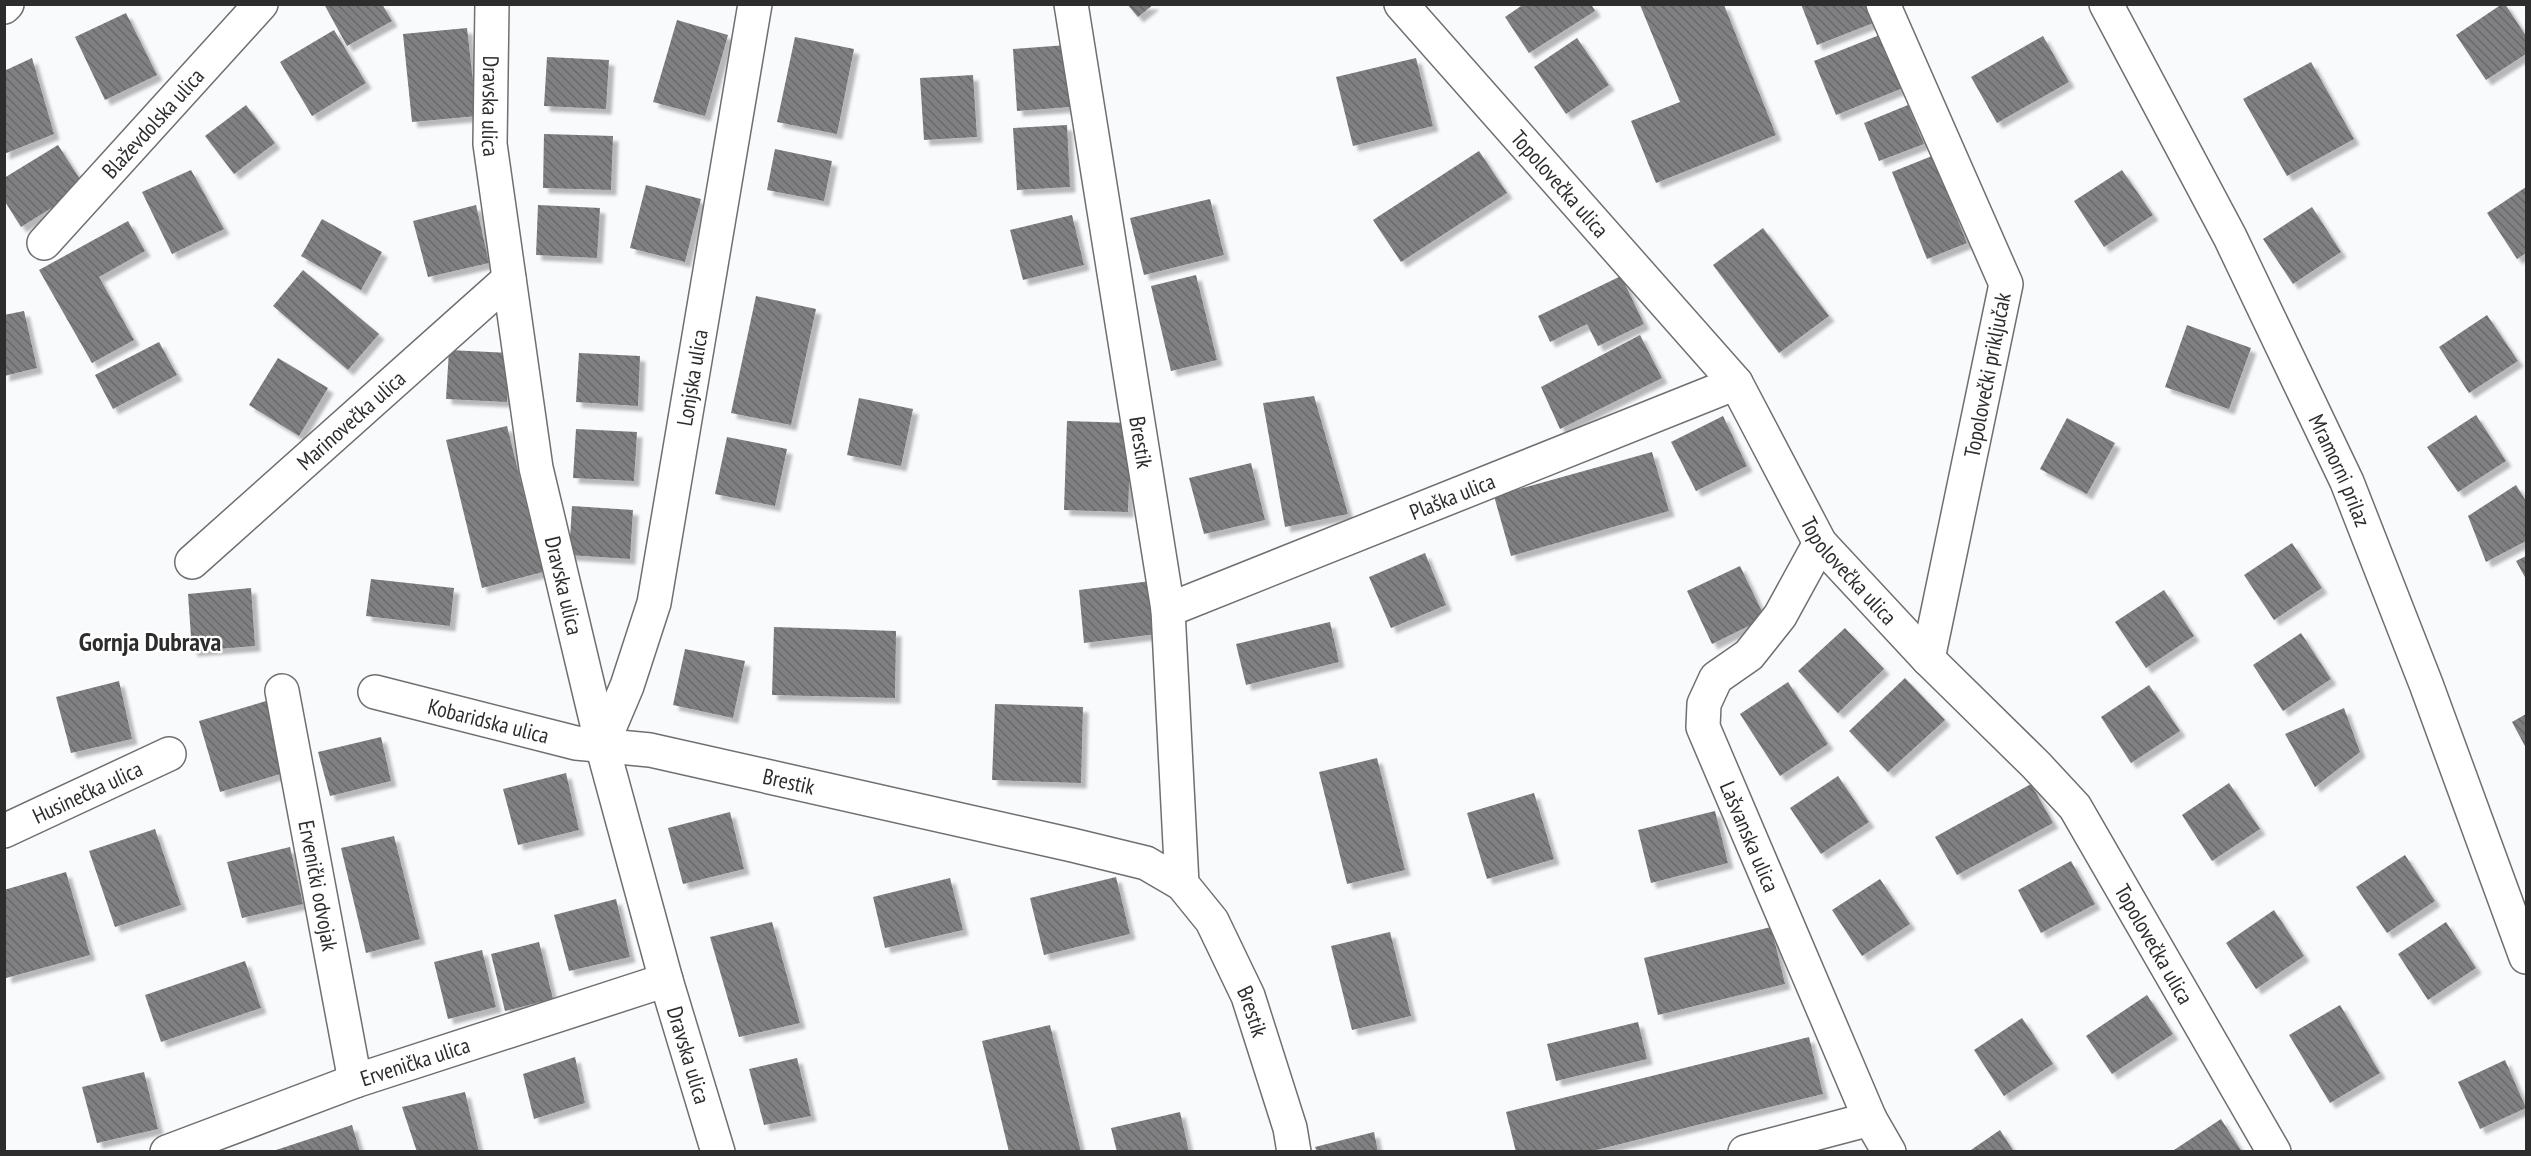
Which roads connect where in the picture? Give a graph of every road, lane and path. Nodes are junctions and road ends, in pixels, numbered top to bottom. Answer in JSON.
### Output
{"nodes":[{"id":1,"x":261,"y":4,"type":"edge"},
{"id":2,"x":492,"y":4,"type":"edge"},
{"id":3,"x":755,"y":4,"type":"edge"},
{"id":4,"x":1071,"y":4,"type":"edge"},
{"id":5,"x":1401,"y":4,"type":"edge"},
{"id":6,"x":1883,"y":4,"type":"edge"},
{"id":7,"x":2106,"y":4,"type":"edge"},
{"id":8,"x":44,"y":243,"type":"dead end"},
{"id":9,"x":509,"y":279,"type":"junction"},
{"id":10,"x":1736,"y":383,"type":"junction"},
{"id":11,"x":1820,"y":543,"type":"junction"},
{"id":12,"x":192,"y":562,"type":"dead end"},
{"id":13,"x":1168,"y":610,"type":"junction"},
{"id":14,"x":1928,"y":659,"type":"junction"},
{"id":15,"x":282,"y":691,"type":"dead end"},
{"id":16,"x":375,"y":692,"type":"dead end"},
{"id":17,"x":602,"y":745,"type":"junction"},
{"id":18,"x":169,"y":754,"type":"dead end"},
{"id":19,"x":4,"y":831,"type":"edge"},
{"id":20,"x":1182,"y":884,"type":"junction"},
{"id":21,"x":2526,"y":957,"type":"edge"},
{"id":22,"x":666,"y":980,"type":"junction"},
{"id":23,"x":355,"y":1081,"type":"junction"},
{"id":24,"x":1852,"y":1132,"type":"edge"},
{"id":25,"x":167,"y":1152,"type":"edge"},
{"id":26,"x":718,"y":1152,"type":"edge"},
{"id":27,"x":1294,"y":1152,"type":"edge"},
{"id":28,"x":1745,"y":1152,"type":"edge"},
{"id":29,"x":1889,"y":1152,"type":"edge"},
{"id":30,"x":2274,"y":1152,"type":"edge"}],
"edges":[{"from":1,"to":8,"type":"street","name":"Blaževdolska ulica"},
{"from":2,"to":9,"type":"street","name":"Dravska ulica"},
{"from":3,"to":17,"type":"street","name":"Lonjska ulica"},
{"from":4,"to":13,"type":"street","name":"Brestik"},
{"from":5,"to":10,"type":"street","name":"Topolovečka ulica"},
{"from":6,"to":14,"type":"street","name":"Topolovečki priključak"},
{"from":7,"to":21,"type":"street","name":"Mramorni prilaz"},
{"from":9,"to":12,"type":"street","name":"Marinovečka ulica"},
{"from":9,"to":17,"type":"street","name":"Dravska ulica"},
{"from":10,"to":11,"type":"street","name":"Topolovečka ulica"},
{"from":10,"to":13,"type":"street","name":"Plaška ulica"},
{"from":11,"to":14,"type":"street","name":"Topolovečka ulica"},
{"from":11,"to":24,"type":"street","name":"Lašvanska ulica"},
{"from":13,"to":20,"type":"street","name":"Brestik"},
{"from":14,"to":30,"type":"street","name":"Topolovečka ulica"},
{"from":15,"to":23,"type":"street","name":"Ervenički odvojak"},
{"from":16,"to":17,"type":"street","name":"Kobaridska ulica"},
{"from":17,"to":20,"type":"street","name":"Brestik"},
{"from":17,"to":22,"type":"street","name":"Dravska ulica"},
{"from":18,"to":19,"type":"street","name":"Husinečka ulica"},
{"from":20,"to":27,"type":"street","name":"Brestik"},
{"from":22,"to":23,"type":"street","name":"Ervenička ulica"},
{"from":22,"to":26,"type":"street","name":"Dravska ulica"},
{"from":23,"to":25,"type":"street","name":"Ervenička ulica"},
{"from":24,"to":28,"type":"street"},
{"from":24,"to":29,"type":"street","name":"Lašvanska ulica"}]}
